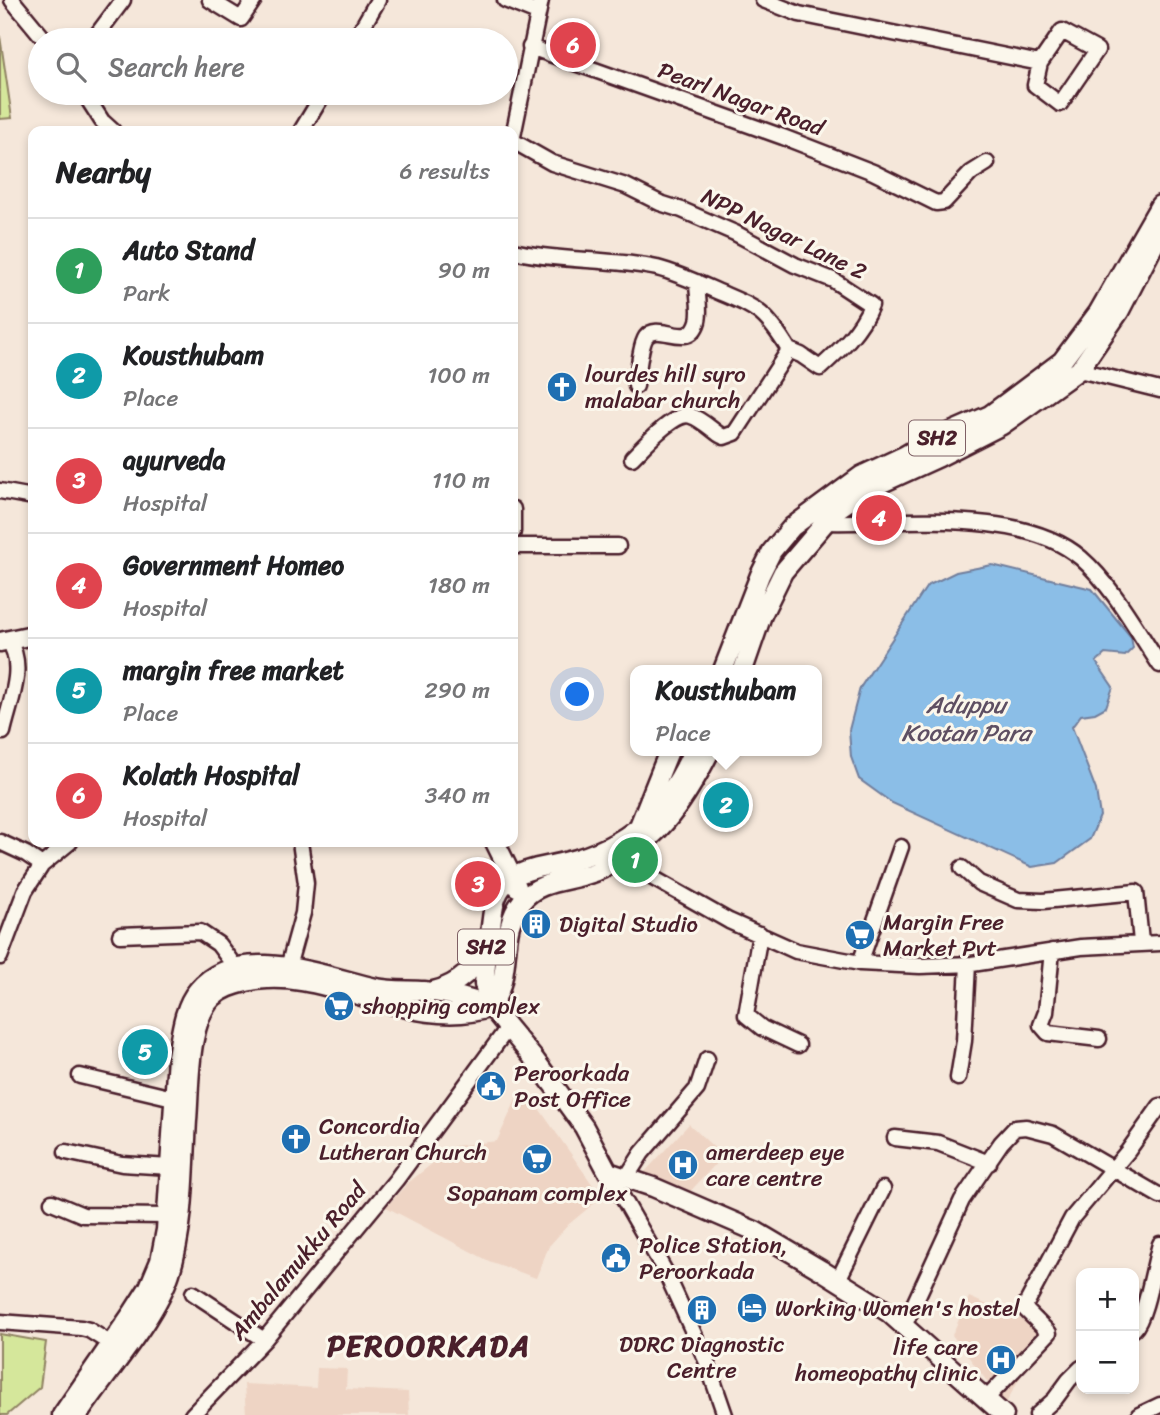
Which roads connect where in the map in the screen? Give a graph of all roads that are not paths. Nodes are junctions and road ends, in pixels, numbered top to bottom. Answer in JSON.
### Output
{"nodes":[{"id":1,"x":12,"y":0,"type":"edge"},
{"id":2,"x":210,"y":0,"type":"edge"},
{"id":3,"x":254,"y":0,"type":"edge"},
{"id":4,"x":505,"y":0,"type":"edge"},
{"id":5,"x":763,"y":0,"type":"edge"},
{"id":6,"x":120,"y":1,"type":"edge"},
{"id":7,"x":373,"y":2,"type":"edge"},
{"id":8,"x":539,"y":6,"type":"edge"},
{"id":9,"x":35,"y":28,"type":"edge"},
{"id":10,"x":101,"y":28,"type":"edge"},
{"id":11,"x":361,"y":28,"type":"edge"},
{"id":12,"x":530,"y":47,"type":"junction"},
{"id":13,"x":1040,"y":62,"type":"junction"},
{"id":14,"x":92,"y":105,"type":"edge"},
{"id":15,"x":317,"y":105,"type":"edge"},
{"id":16,"x":108,"y":126,"type":"edge"},
{"id":17,"x":304,"y":126,"type":"edge"},
{"id":18,"x":516,"y":126,"type":"edge"},
{"id":19,"x":518,"y":141,"type":"edge"},
{"id":20,"x":987,"y":163,"type":"dead end"},
{"id":21,"x":1160,"y":205,"type":"edge"},
{"id":22,"x":1160,"y":233,"type":"edge"},
{"id":23,"x":518,"y":252,"type":"edge"},
{"id":24,"x":696,"y":282,"type":"junction"},
{"id":25,"x":789,"y":350,"type":"junction"},
{"id":26,"x":1062,"y":361,"type":"junction"},
{"id":27,"x":1079,"y":370,"type":"junction"},
{"id":28,"x":636,"y":386,"type":"dead end"},
{"id":29,"x":1160,"y":390,"type":"edge"},
{"id":30,"x":632,"y":458,"type":"dead end"},
{"id":31,"x":907,"y":463,"type":"junction"},
{"id":32,"x":0,"y":491,"type":"edge"},
{"id":33,"x":28,"y":496,"type":"edge"},
{"id":34,"x":820,"y":516,"type":"junction"},
{"id":35,"x":518,"y":546,"type":"edge"},
{"id":36,"x":618,"y":546,"type":"dead end"},
{"id":37,"x":28,"y":636,"type":"edge"},
{"id":38,"x":4,"y":641,"type":"edge"},
{"id":39,"x":725,"y":665,"type":"edge"},
{"id":40,"x":745,"y":665,"type":"edge"},
{"id":41,"x":1160,"y":665,"type":"edge"},
{"id":42,"x":3,"y":732,"type":"dead end"},
{"id":43,"x":667,"y":756,"type":"edge"},
{"id":44,"x":691,"y":756,"type":"edge"},
{"id":45,"x":707,"y":756,"type":"edge"},
{"id":46,"x":639,"y":827,"type":"junction"},
{"id":47,"x":0,"y":842,"type":"edge"},
{"id":48,"x":64,"y":847,"type":"edge"},
{"id":49,"x":301,"y":847,"type":"edge"},
{"id":50,"x":498,"y":847,"type":"edge"},
{"id":51,"x":901,"y":847,"type":"dead end"},
{"id":52,"x":612,"y":855,"type":"junction"},
{"id":53,"x":42,"y":865,"type":"junction"},
{"id":54,"x":962,"y":868,"type":"dead end"},
{"id":55,"x":513,"y":877,"type":"junction"},
{"id":56,"x":524,"y":899,"type":"junction"},
{"id":57,"x":760,"y":934,"type":"junction"},
{"id":58,"x":120,"y":935,"type":"dead end"},
{"id":59,"x":1141,"y":942,"type":"junction"},
{"id":60,"x":488,"y":943,"type":"junction"},
{"id":61,"x":1160,"y":943,"type":"edge"},
{"id":62,"x":1052,"y":951,"type":"junction"},
{"id":63,"x":0,"y":957,"type":"edge"},
{"id":64,"x":860,"y":963,"type":"junction"},
{"id":65,"x":968,"y":964,"type":"junction"},
{"id":66,"x":288,"y":967,"type":"junction"},
{"id":67,"x":236,"y":968,"type":"junction"},
{"id":68,"x":323,"y":981,"type":"junction"},
{"id":69,"x":428,"y":991,"type":"junction"},
{"id":70,"x":491,"y":1007,"type":"junction"},
{"id":71,"x":507,"y":1029,"type":"junction"},
{"id":72,"x":1099,"y":1039,"type":"dead end"},
{"id":73,"x":798,"y":1045,"type":"dead end"},
{"id":74,"x":707,"y":1059,"type":"dead end"},
{"id":75,"x":80,"y":1076,"type":"dead end"},
{"id":76,"x":958,"y":1079,"type":"dead end"},
{"id":77,"x":173,"y":1098,"type":"junction"},
{"id":78,"x":1160,"y":1106,"type":"edge"},
{"id":79,"x":180,"y":1118,"type":"junction"},
{"id":80,"x":895,"y":1138,"type":"dead end"},
{"id":81,"x":66,"y":1152,"type":"dead end"},
{"id":82,"x":989,"y":1163,"type":"junction"},
{"id":83,"x":170,"y":1167,"type":"junction"},
{"id":84,"x":1112,"y":1168,"type":"junction"},
{"id":85,"x":608,"y":1172,"type":"junction"},
{"id":86,"x":626,"y":1178,"type":"junction"},
{"id":87,"x":883,"y":1189,"type":"dead end"},
{"id":88,"x":1160,"y":1196,"type":"edge"},
{"id":89,"x":52,"y":1202,"type":"dead end"},
{"id":90,"x":166,"y":1216,"type":"junction"},
{"id":91,"x":1160,"y":1244,"type":"edge"},
{"id":92,"x":838,"y":1280,"type":"junction"},
{"id":93,"x":192,"y":1293,"type":"dead end"},
{"id":94,"x":0,"y":1322,"type":"edge"},
{"id":95,"x":1139,"y":1322,"type":"edge"},
{"id":96,"x":904,"y":1326,"type":"junction"},
{"id":97,"x":264,"y":1340,"type":"junction"},
{"id":98,"x":117,"y":1348,"type":"junction"},
{"id":99,"x":1076,"y":1373,"type":"edge"},
{"id":100,"x":986,"y":1398,"type":"junction"},
{"id":101,"x":1160,"y":1405,"type":"edge"},
{"id":102,"x":62,"y":1415,"type":"edge"},
{"id":103,"x":78,"y":1415,"type":"edge"},
{"id":104,"x":192,"y":1415,"type":"edge"},
{"id":105,"x":725,"y":1415,"type":"edge"},
{"id":106,"x":1004,"y":1415,"type":"edge"},
{"id":107,"x":1037,"y":1415,"type":"edge"},
{"id":108,"x":1139,"y":1415,"type":"edge"}],
"edges":[{"from":1,"to":9,"type":"street"},
{"from":2,"to":3,"type":"street"},
{"from":4,"to":8,"type":"street"},
{"from":5,"to":13,"type":"street"},
{"from":6,"to":10,"type":"street"},
{"from":7,"to":11,"type":"street"},
{"from":8,"to":12,"type":"street"},
{"from":12,"to":18,"type":"street"},
{"from":12,"to":20,"type":"street","name":"Pearl Nagar Road"},
{"from":13,"to":13,"type":"street"},
{"from":14,"to":16,"type":"street"},
{"from":15,"to":17,"type":"street"},
{"from":19,"to":25,"type":"street","name":"NPP Nagar Lane 2"},
{"from":21,"to":26,"type":"main road","number":"SH2"},
{"from":22,"to":27,"type":"main road"},
{"from":23,"to":24,"type":"street"},
{"from":24,"to":25,"type":"street"},
{"from":24,"to":28,"type":"street"},
{"from":25,"to":30,"type":"street"},
{"from":26,"to":27,"type":"main road"},
{"from":26,"to":31,"type":"main road","number":"SH2"},
{"from":27,"to":29,"type":"street"},
{"from":27,"to":31,"type":"main road"},
{"from":31,"to":34,"type":"main road","number":"SH2"},
{"from":32,"to":33,"type":"street"},
{"from":34,"to":39,"type":"main road","number":"SH2"},
{"from":34,"to":40,"type":"main road"},
{"from":34,"to":41,"type":"street"},
{"from":35,"to":36,"type":"street"},
{"from":37,"to":38,"type":"main road"},
{"from":38,"to":42,"type":"street"},
{"from":43,"to":46,"type":"main road"},
{"from":44,"to":46,"type":"main road"},
{"from":45,"to":52,"type":"main road"},
{"from":46,"to":52,"type":"main road"},
{"from":47,"to":53,"type":"street"},
{"from":48,"to":53,"type":"street"},
{"from":49,"to":66,"type":"street"},
{"from":50,"to":55,"type":"main road"},
{"from":51,"to":64,"type":"street"},
{"from":52,"to":55,"type":"main road"},
{"from":52,"to":56,"type":"main road"},
{"from":52,"to":57,"type":"street"},
{"from":53,"to":63,"type":"street"},
{"from":54,"to":59,"type":"street"},
{"from":55,"to":56,"type":"main road"},
{"from":55,"to":60,"type":"main road","number":"SH2"},
{"from":56,"to":70,"type":"main road"},
{"from":57,"to":64,"type":"street"},
{"from":57,"to":73,"type":"street"},
{"from":58,"to":67,"type":"street"},
{"from":59,"to":61,"type":"street"},
{"from":59,"to":62,"type":"street"},
{"from":60,"to":69,"type":"main road","number":"SH2"},
{"from":60,"to":70,"type":"main road"},
{"from":62,"to":65,"type":"street"},
{"from":62,"to":72,"type":"street"},
{"from":64,"to":65,"type":"street"},
{"from":65,"to":76,"type":"street"},
{"from":66,"to":67,"type":"main road","number":"SH2"},
{"from":66,"to":68,"type":"main road","number":"SH2"},
{"from":67,"to":77,"type":"main road","number":"SH2"},
{"from":68,"to":69,"type":"main road","number":"SH2"},
{"from":68,"to":70,"type":"main road"},
{"from":68,"to":79,"type":"main road"},
{"from":69,"to":70,"type":"main road"},
{"from":70,"to":71,"type":"main road"},
{"from":71,"to":85,"type":"main road"},
{"from":71,"to":97,"type":"street","name":"Ambalamukku Road"},
{"from":74,"to":86,"type":"street"},
{"from":75,"to":77,"type":"street"},
{"from":77,"to":79,"type":"main road","number":"SH2"},
{"from":78,"to":84,"type":"street"},
{"from":79,"to":83,"type":"main road","number":"SH2"},
{"from":79,"to":98,"type":"main road"},
{"from":80,"to":82,"type":"street"},
{"from":81,"to":83,"type":"street"},
{"from":82,"to":84,"type":"street"},
{"from":82,"to":96,"type":"street"},
{"from":83,"to":90,"type":"main road","number":"SH2"},
{"from":84,"to":88,"type":"street"},
{"from":84,"to":100,"type":"street"},
{"from":85,"to":86,"type":"main road"},
{"from":85,"to":105,"type":"street"},
{"from":86,"to":92,"type":"main road"},
{"from":87,"to":92,"type":"street"},
{"from":89,"to":90,"type":"street"},
{"from":90,"to":98,"type":"main road","number":"SH2"},
{"from":91,"to":95,"type":"street"},
{"from":92,"to":96,"type":"main road"},
{"from":93,"to":97,"type":"street"},
{"from":94,"to":98,"type":"street"},
{"from":96,"to":100,"type":"main road"},
{"from":97,"to":104,"type":"street","name":"Ambalamukku Road"},
{"from":98,"to":102,"type":"main road","number":"SH2"},
{"from":98,"to":103,"type":"main road"},
{"from":99,"to":107,"type":"street"},
{"from":100,"to":106,"type":"main road"},
{"from":101,"to":108,"type":"street"}]}
